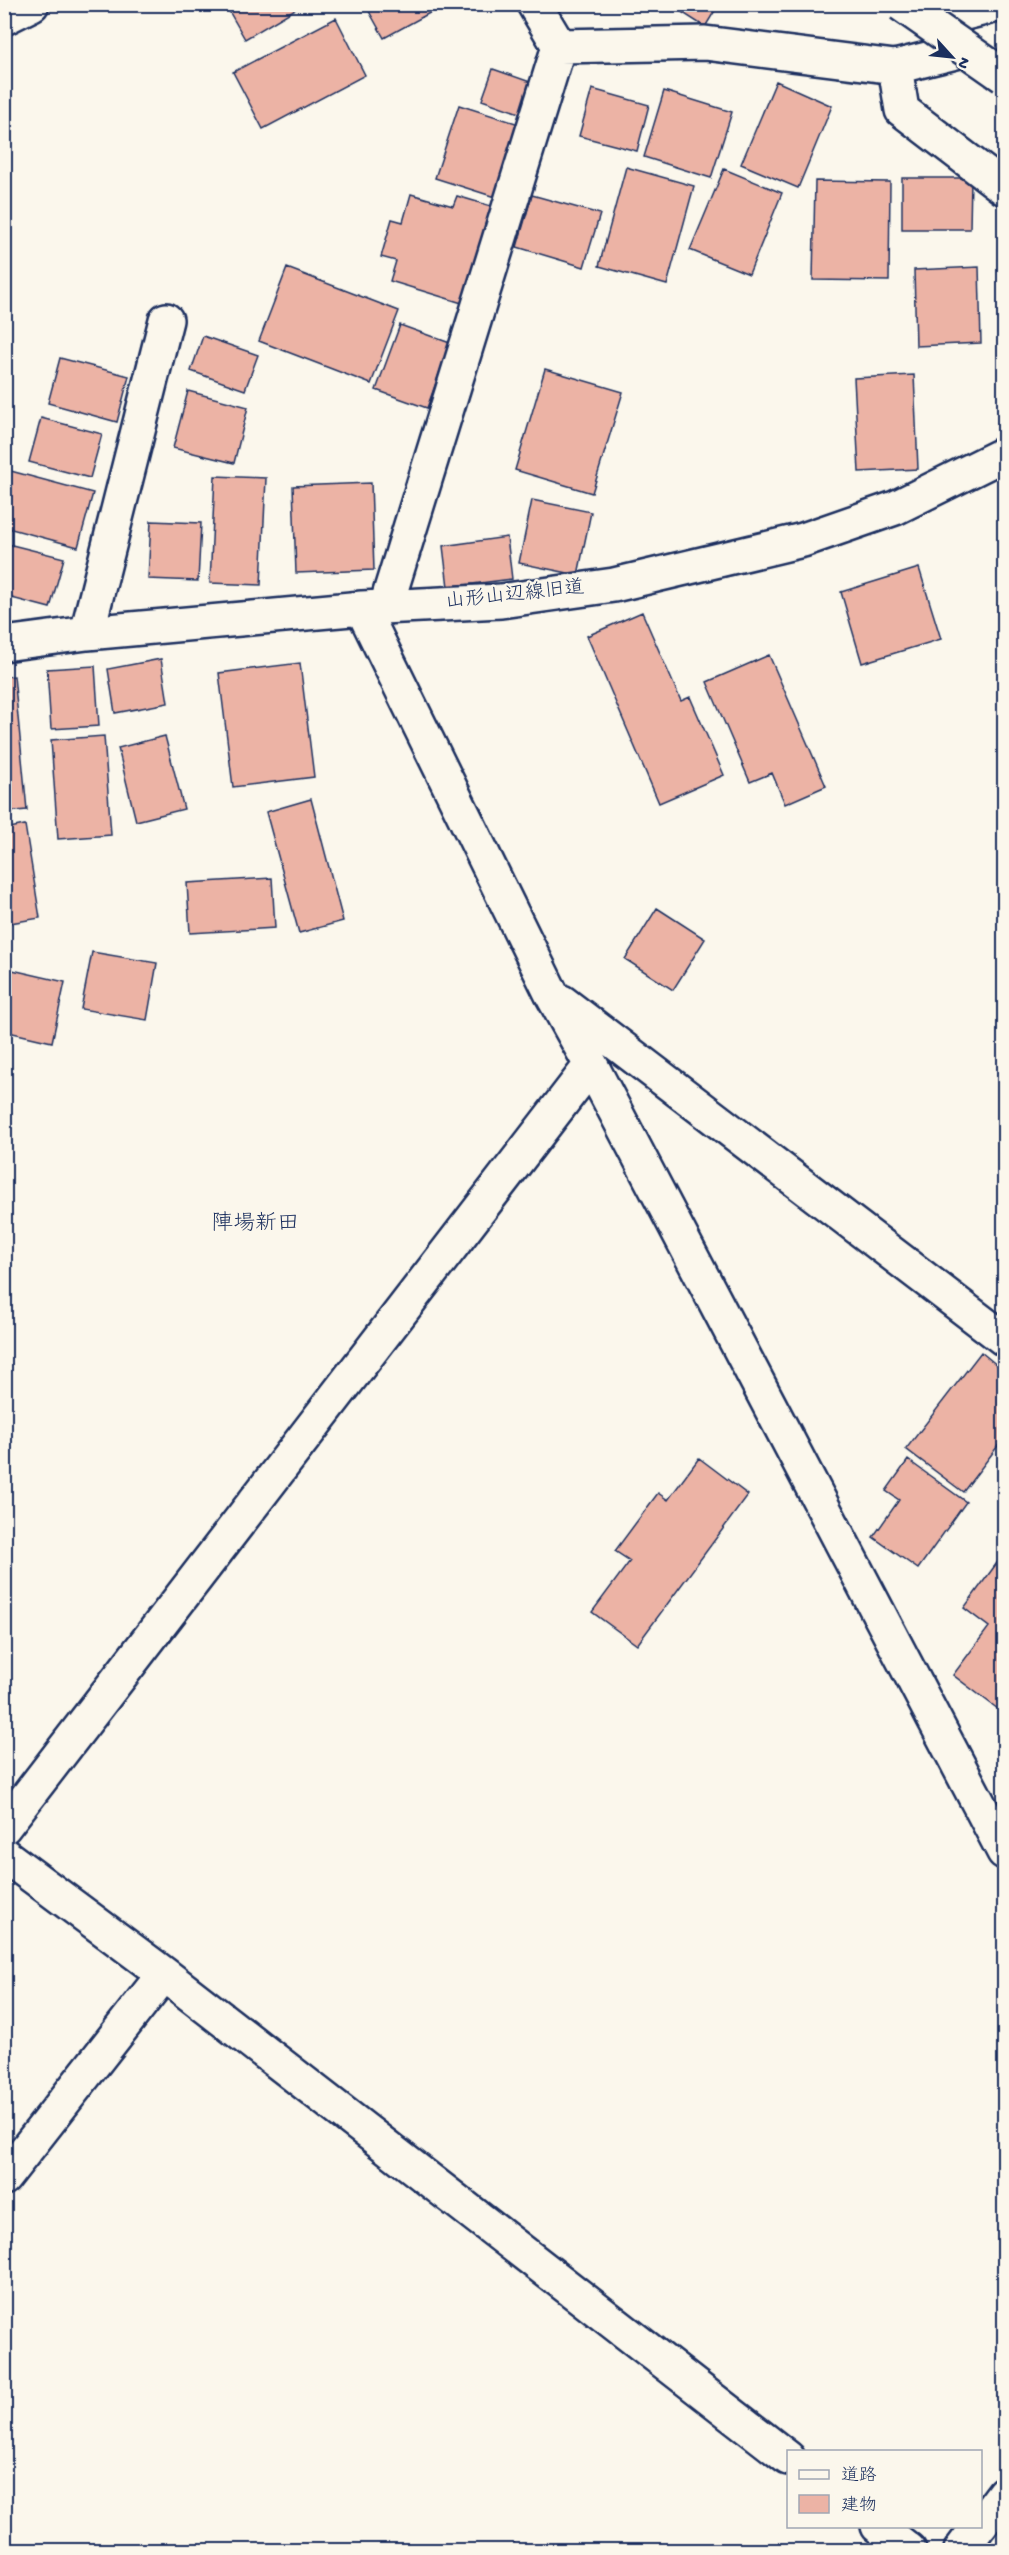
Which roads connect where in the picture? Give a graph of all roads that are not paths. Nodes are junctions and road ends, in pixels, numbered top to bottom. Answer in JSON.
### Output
{"nodes":[{"id":1,"x":32,"y":4,"type":"edge"},
{"id":2,"x":534,"y":4,"type":"edge"},
{"id":3,"x":901,"y":4,"type":"edge"},
{"id":4,"x":4,"y":18,"type":"edge"},
{"id":5,"x":1005,"y":40,"type":"edge"},
{"id":6,"x":559,"y":46,"type":"junction"},
{"id":7,"x":895,"y":67,"type":"junction"},
{"id":8,"x":1005,"y":76,"type":"edge"},
{"id":9,"x":1005,"y":188,"type":"edge"},
{"id":10,"x":166,"y":320,"type":"dead end"},
{"id":11,"x":1005,"y":454,"type":"edge"},
{"id":12,"x":374,"y":607,"type":"junction"},
{"id":13,"x":87,"y":633,"type":"junction"},
{"id":14,"x":4,"y":644,"type":"edge"},
{"id":15,"x":551,"y":993,"type":"junction"},
{"id":16,"x":591,"y":1065,"type":"junction"},
{"id":17,"x":1005,"y":1339,"type":"edge"},
{"id":18,"x":4,"y":1827,"type":"edge"},
{"id":19,"x":1005,"y":1852,"type":"edge"},
{"id":20,"x":4,"y":1855,"type":"edge"},
{"id":21,"x":164,"y":1974,"type":"junction"},
{"id":22,"x":4,"y":2178,"type":"edge"},
{"id":23,"x":787,"y":2456,"type":"edge"},
{"id":24,"x":1005,"y":2493,"type":"edge"},
{"id":25,"x":982,"y":2523,"type":"edge"},
{"id":26,"x":881,"y":2528,"type":"edge"},
{"id":27,"x":978,"y":2528,"type":"edge"},
{"id":28,"x":909,"y":2550,"type":"edge"},
{"id":29,"x":961,"y":2550,"type":"edge"}],
"edges":[{"from":1,"to":4,"type":"main road"},
{"from":2,"to":6,"type":"main road"},
{"from":3,"to":8,"type":"main road","bridge":true},
{"from":5,"to":7,"type":"main road"},
{"from":6,"to":7,"type":"main road"},
{"from":6,"to":12,"type":"main road"},
{"from":7,"to":9,"type":"main road"},
{"from":10,"to":13,"type":"main road"},
{"from":11,"to":12,"type":"main road","name":"山形山辺線旧道"},
{"from":12,"to":13,"type":"main road","name":"山形山辺線旧道"},
{"from":12,"to":15,"type":"main road"},
{"from":13,"to":14,"type":"main road","name":"山形山辺線旧道"},
{"from":15,"to":16,"type":"main road"},
{"from":15,"to":17,"type":"main road"},
{"from":16,"to":18,"type":"main road"},
{"from":16,"to":19,"type":"main road"},
{"from":20,"to":21,"type":"main road"},
{"from":21,"to":22,"type":"main road"},
{"from":21,"to":23,"type":"main road"},
{"from":24,"to":25,"type":"main road"},
{"from":26,"to":28,"type":"main road"},
{"from":27,"to":29,"type":"main road"}]}
